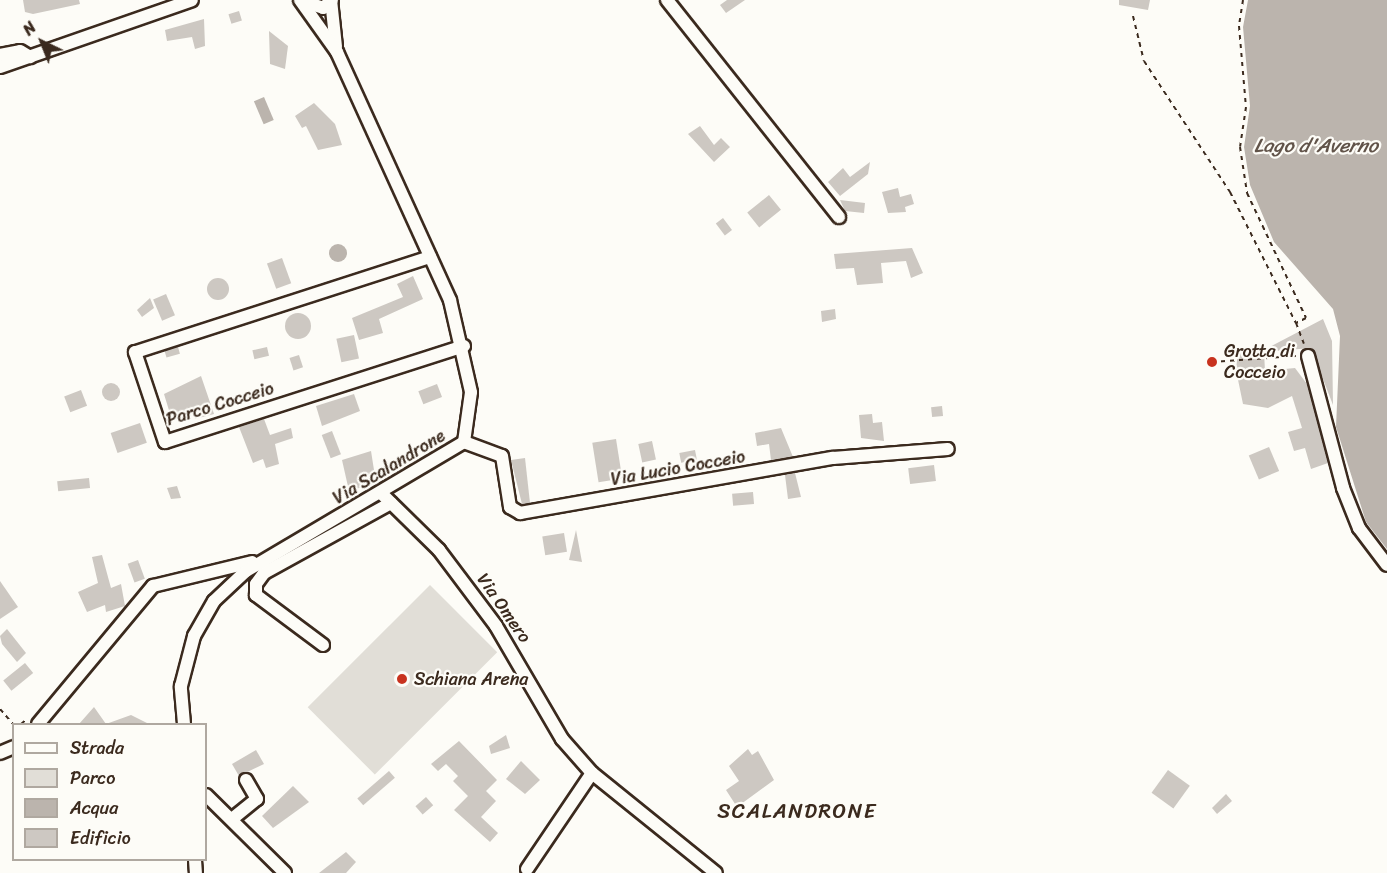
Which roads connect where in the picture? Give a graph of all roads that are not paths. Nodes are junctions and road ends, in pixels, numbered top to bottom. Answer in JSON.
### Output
{"nodes":[{"id":1,"x":192,"y":0,"type":"edge"},
{"id":2,"x":301,"y":0,"type":"edge"},
{"id":3,"x":667,"y":0,"type":"edge"},
{"id":4,"x":331,"y":1,"type":"edge"},
{"id":5,"x":313,"y":3,"type":"edge"},
{"id":6,"x":323,"y":31,"type":"junction"},
{"id":7,"x":337,"y":52,"type":"junction"},
{"id":8,"x":0,"y":55,"type":"edge"},
{"id":9,"x":30,"y":57,"type":"junction"},
{"id":10,"x":0,"y":67,"type":"edge"},
{"id":11,"x":839,"y":217,"type":"dead end"},
{"id":12,"x":430,"y":257,"type":"junction"},
{"id":13,"x":464,"y":346,"type":"junction"},
{"id":14,"x":1308,"y":356,"type":"road end"},
{"id":15,"x":464,"y":442,"type":"junction"},
{"id":16,"x":948,"y":449,"type":"dead end"},
{"id":17,"x":382,"y":494,"type":"junction"},
{"id":18,"x":392,"y":503,"type":"junction"},
{"id":19,"x":270,"y":556,"type":"junction"},
{"id":20,"x":1387,"y":565,"type":"edge"},
{"id":21,"x":323,"y":645,"type":"dead end"},
{"id":22,"x":39,"y":723,"type":"edge"},
{"id":23,"x":184,"y":723,"type":"edge"},
{"id":24,"x":592,"y":773,"type":"junction"},
{"id":25,"x":246,"y":780,"type":"dead end"},
{"id":26,"x":207,"y":796,"type":"edge"},
{"id":27,"x":232,"y":819,"type":"junction"},
{"id":28,"x":527,"y":869,"type":"dead end"},
{"id":29,"x":285,"y":873,"type":"edge"},
{"id":30,"x":716,"y":873,"type":"edge"}],
"edges":[{"from":1,"to":9,"type":"street"},
{"from":2,"to":5,"type":"street"},
{"from":2,"to":6,"type":"street"},
{"from":3,"to":11,"type":"street"},
{"from":4,"to":5,"type":"street"},
{"from":4,"to":7,"type":"street"},
{"from":5,"to":6,"type":"street"},
{"from":6,"to":7,"type":"street"},
{"from":7,"to":12,"type":"street","name":"Via Scalandrone"},
{"from":8,"to":9,"type":"street"},
{"from":9,"to":10,"type":"street"},
{"from":12,"to":13,"type":"street","name":"Via Scalandrone"},
{"from":12,"to":13,"type":"street","name":"Parco Cocceio"},
{"from":13,"to":15,"type":"street","name":"Via Scalandrone"},
{"from":14,"to":20,"type":"street"},
{"from":15,"to":16,"type":"street","name":"Via Lucio Cocceio"},
{"from":15,"to":17,"type":"street","name":"Via Scalandrone"},
{"from":17,"to":18,"type":"street","name":"Via Omero"},
{"from":17,"to":19,"type":"street","name":"Via Scalandrone"},
{"from":18,"to":21,"type":"street"},
{"from":18,"to":24,"type":"street","name":"Via Omero"},
{"from":19,"to":22,"type":"street"},
{"from":19,"to":23,"type":"street","name":"Via Scalandrone"},
{"from":24,"to":28,"type":"street"},
{"from":24,"to":30,"type":"street","name":"Via Omero"},
{"from":25,"to":27,"type":"street"},
{"from":26,"to":27,"type":"street"},
{"from":27,"to":29,"type":"street"}]}
